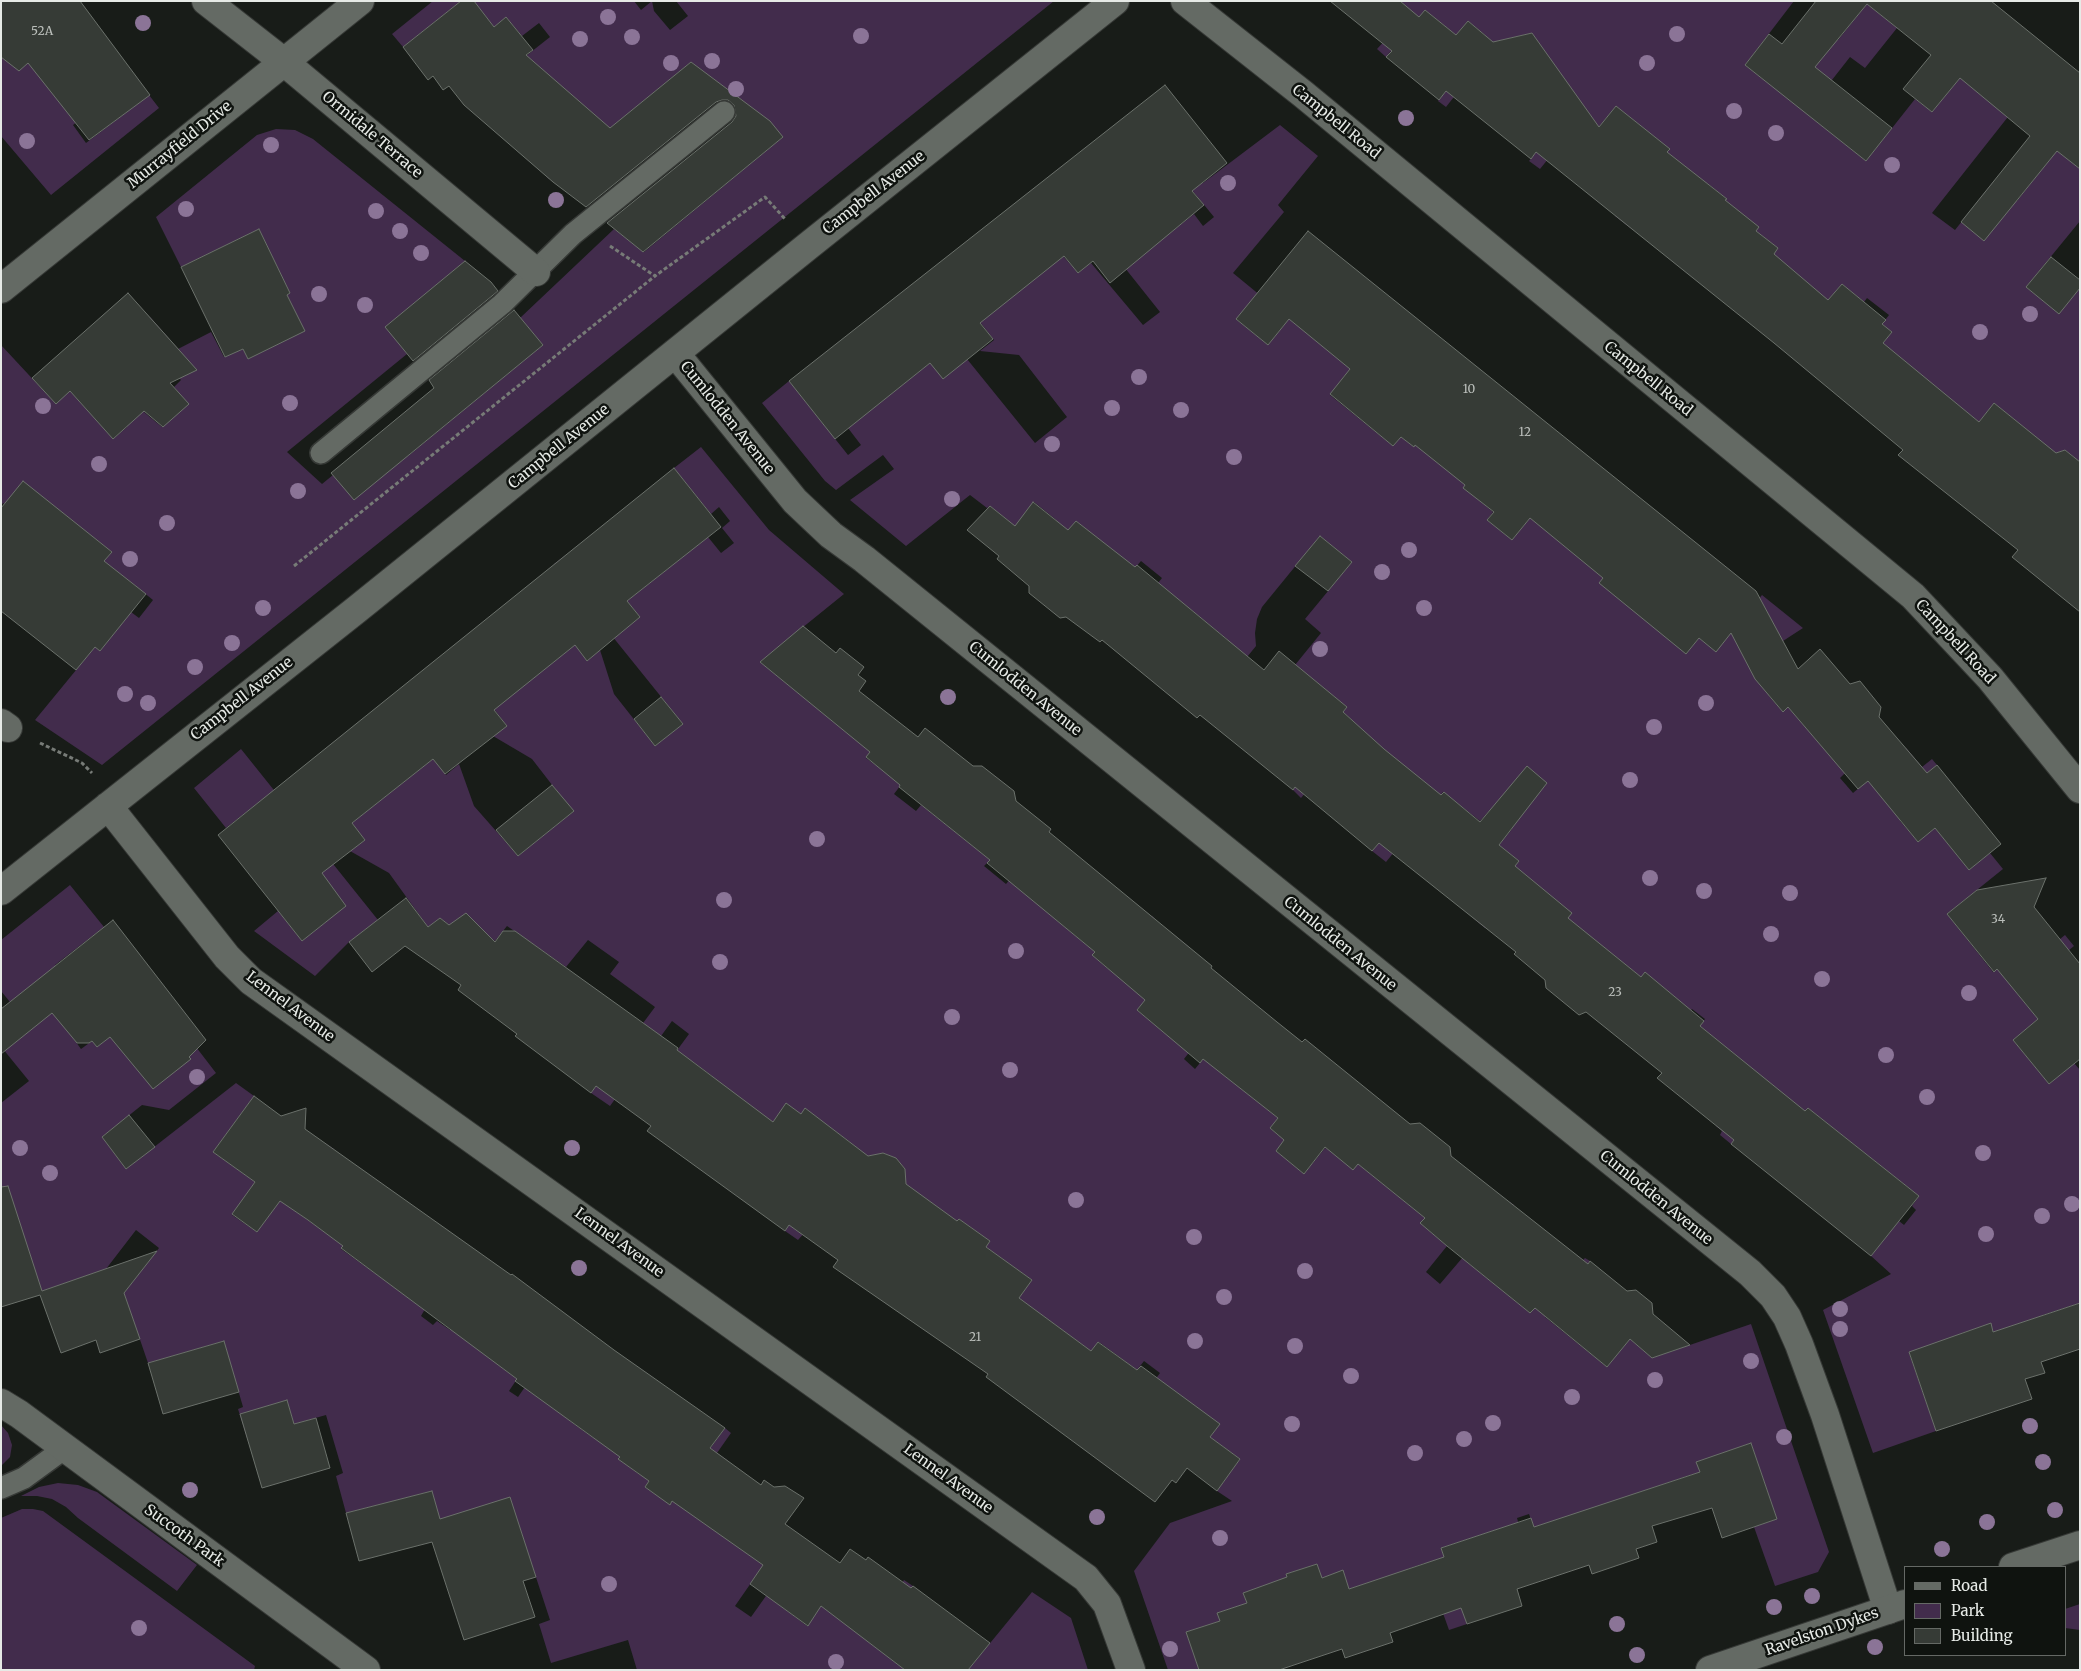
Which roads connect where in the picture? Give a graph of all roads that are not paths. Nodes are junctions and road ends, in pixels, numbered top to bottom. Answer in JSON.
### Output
{"nodes":[{"id":1,"x":206,"y":1,"type":"edge"},
{"id":2,"x":360,"y":1,"type":"edge"},
{"id":3,"x":1116,"y":1,"type":"edge"},
{"id":4,"x":1185,"y":1,"type":"edge"},
{"id":5,"x":284,"y":62,"type":"junction"},
{"id":6,"x":724,"y":112,"type":"dead end"},
{"id":7,"x":536,"y":272,"type":"junction"},
{"id":8,"x":1,"y":289,"type":"edge"},
{"id":9,"x":675,"y":353,"type":"junction"},
{"id":10,"x":321,"y":453,"type":"dead end"},
{"id":11,"x":2080,"y":789,"type":"edge"},
{"id":12,"x":108,"y":806,"type":"junction"},
{"id":13,"x":1,"y":891,"type":"edge"},
{"id":14,"x":1,"y":1403,"type":"edge"},
{"id":15,"x":65,"y":1448,"type":"junction"},
{"id":16,"x":1,"y":1488,"type":"edge"},
{"id":17,"x":2080,"y":1545,"type":"edge"},
{"id":18,"x":2017,"y":1566,"type":"edge"},
{"id":19,"x":1897,"y":1607,"type":"edge"},
{"id":20,"x":366,"y":1670,"type":"edge"},
{"id":21,"x":1131,"y":1670,"type":"edge"},
{"id":22,"x":1710,"y":1670,"type":"edge"}],
"edges":[{"from":1,"to":5,"type":"street","name":"Ormidale Terrace"},
{"from":2,"to":5,"type":"street","name":"Murrayfield Drive"},
{"from":3,"to":9,"type":"street","name":"Campbell Avenue"},
{"from":4,"to":11,"type":"street","name":"Campbell Road"},
{"from":5,"to":7,"type":"street","name":"Ormidale Terrace"},
{"from":5,"to":8,"type":"street","name":"Murrayfield Drive"},
{"from":6,"to":7,"type":"lane"},
{"from":7,"to":10,"type":"lane"},
{"from":9,"to":12,"type":"street","name":"Campbell Avenue"},
{"from":9,"to":19,"type":"street","name":"Cumlodden Avenue"},
{"from":12,"to":13,"type":"street","name":"Campbell Avenue"},
{"from":12,"to":21,"type":"street","name":"Lennel Avenue"},
{"from":14,"to":15,"type":"street","name":"Succoth Park"},
{"from":15,"to":16,"type":"lane"},
{"from":15,"to":20,"type":"street","name":"Succoth Park"},
{"from":17,"to":18,"type":"street"},
{"from":19,"to":22,"type":"street","name":"Ravelston Dykes"}]}
